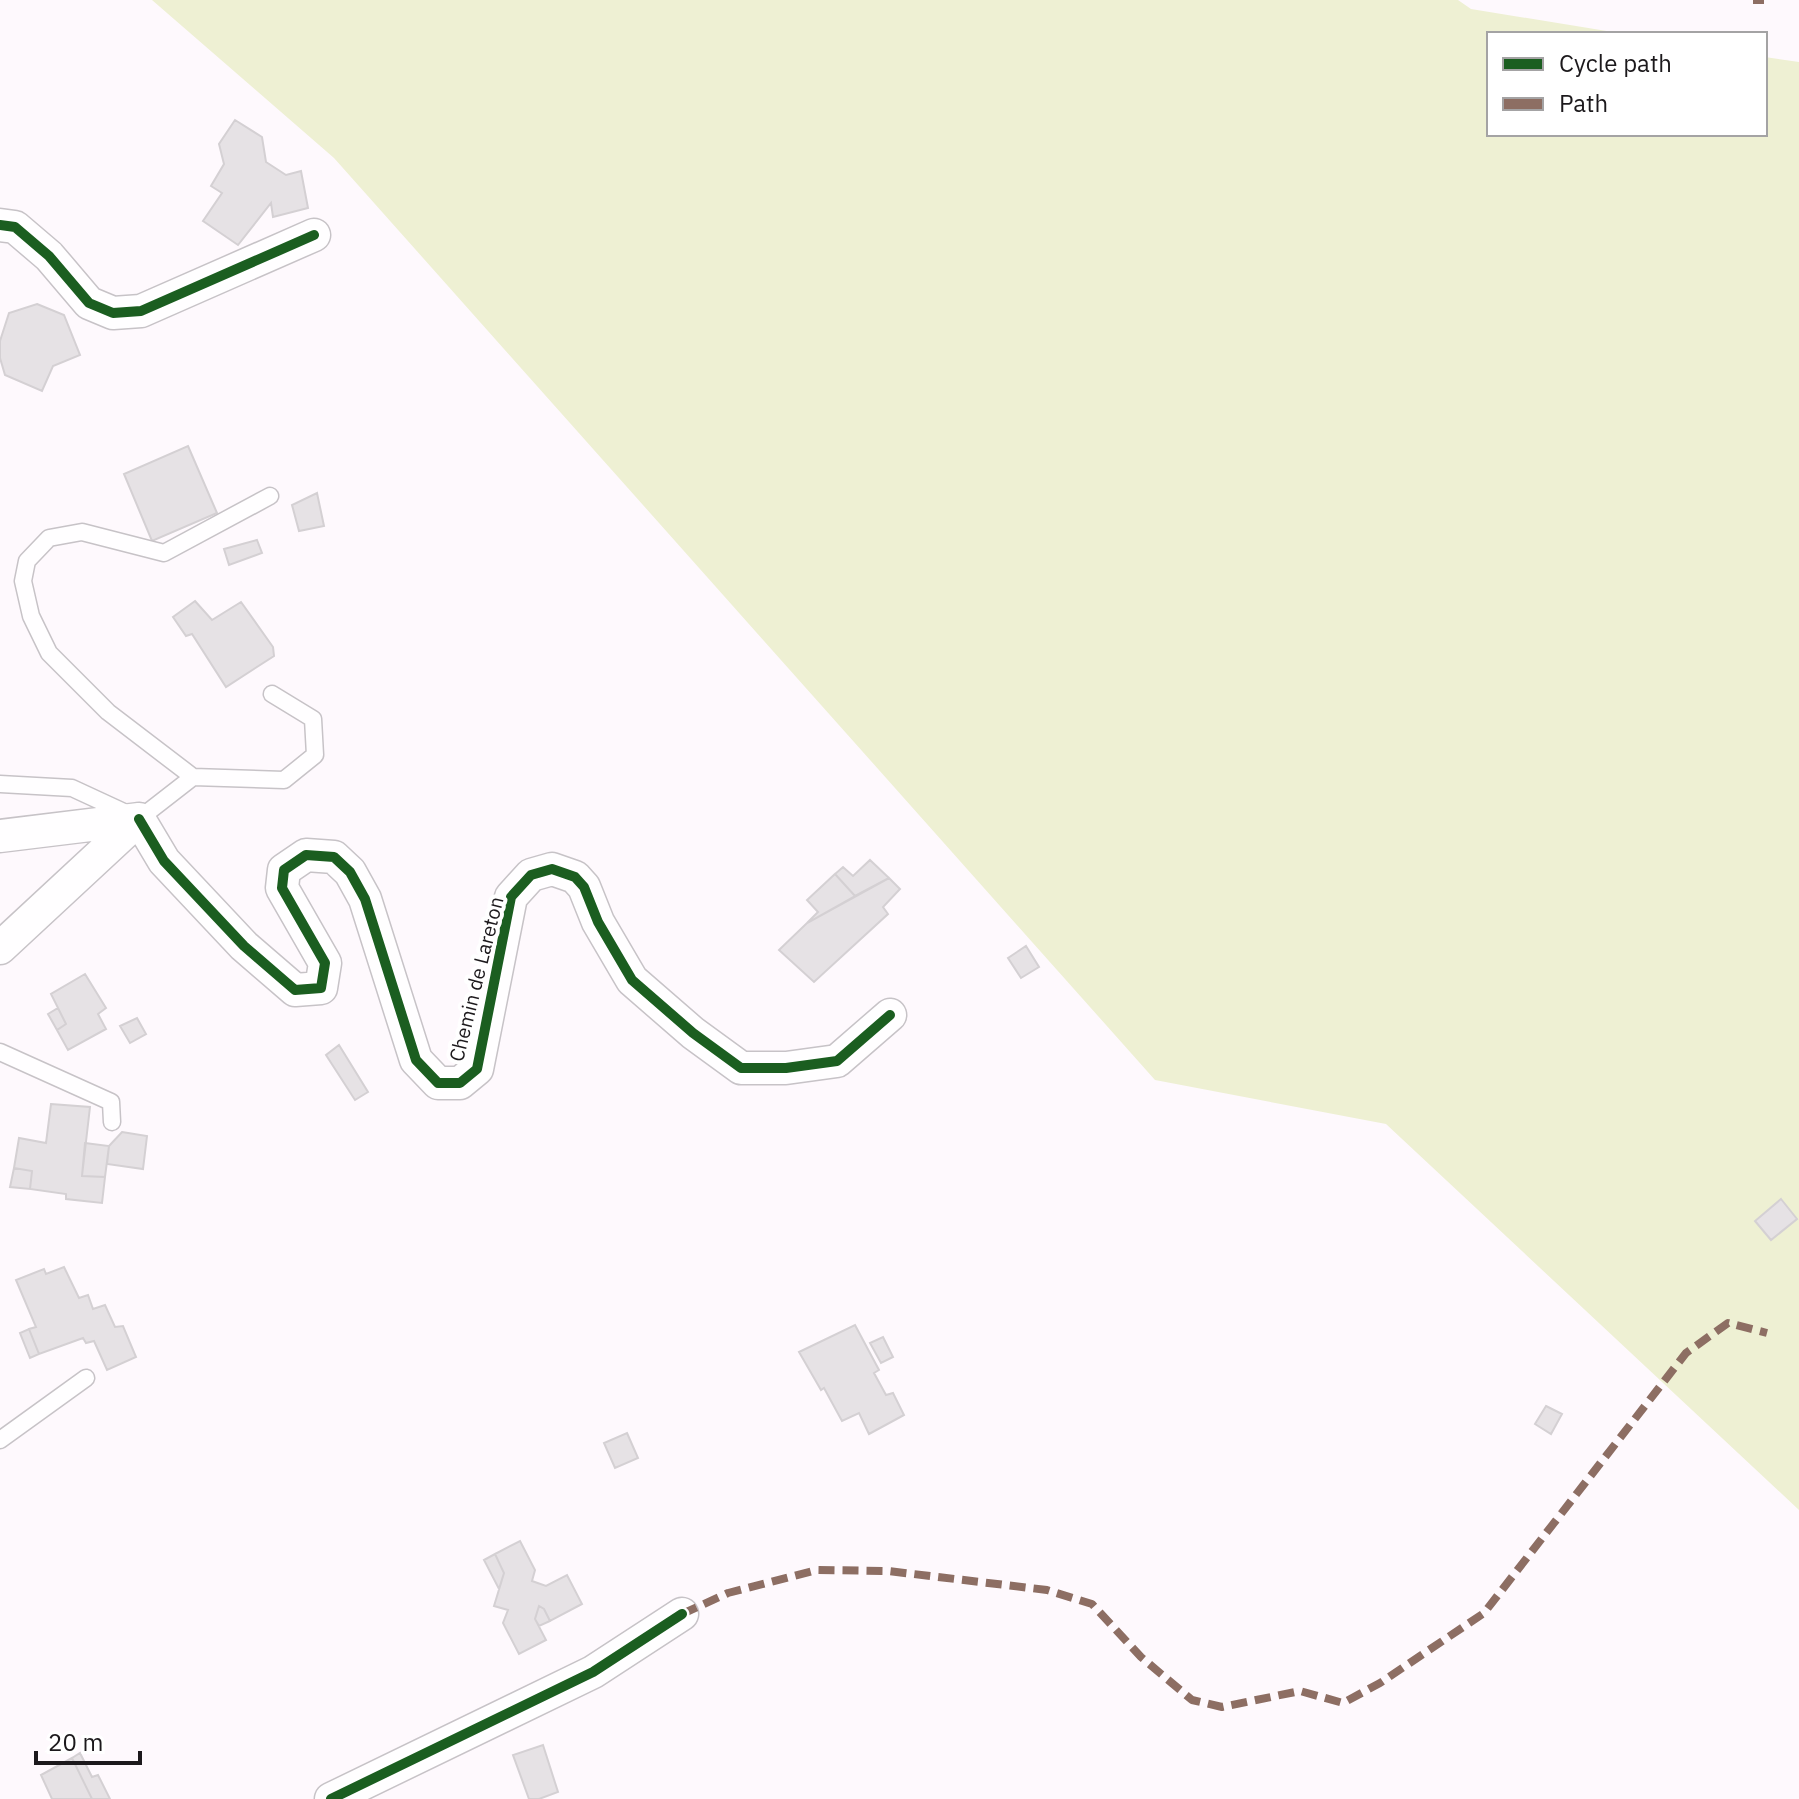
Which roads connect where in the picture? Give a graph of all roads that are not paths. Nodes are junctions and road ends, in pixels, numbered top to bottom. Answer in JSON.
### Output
{"nodes":[{"id":1,"x":0,"y":225,"type":"edge"},
{"id":2,"x":314,"y":235,"type":"dead end"},
{"id":3,"x":270,"y":496,"type":"dead end"},
{"id":4,"x":272,"y":694,"type":"dead end"},
{"id":5,"x":193,"y":777,"type":"junction"},
{"id":6,"x":0,"y":784,"type":"edge"},
{"id":7,"x":139,"y":819,"type":"junction"},
{"id":8,"x":0,"y":836,"type":"edge"},
{"id":9,"x":0,"y":948,"type":"edge"},
{"id":10,"x":890,"y":1015,"type":"dead end"},
{"id":11,"x":0,"y":1052,"type":"edge"},
{"id":12,"x":112,"y":1122,"type":"dead end"},
{"id":13,"x":86,"y":1378,"type":"dead end"},
{"id":14,"x":0,"y":1440,"type":"edge"},
{"id":15,"x":682,"y":1614,"type":"dead end"},
{"id":16,"x":331,"y":1799,"type":"edge"}],
"edges":[{"from":1,"to":2,"type":"street"},
{"from":3,"to":5,"type":"lane"},
{"from":4,"to":5,"type":"lane"},
{"from":5,"to":7,"type":"lane"},
{"from":6,"to":7,"type":"lane"},
{"from":7,"to":8,"type":"street"},
{"from":7,"to":9,"type":"street"},
{"from":7,"to":10,"type":"street","name":"Chemin de Lareton"},
{"from":11,"to":12,"type":"lane"},
{"from":13,"to":14,"type":"lane"},
{"from":15,"to":16,"type":"street"}]}
